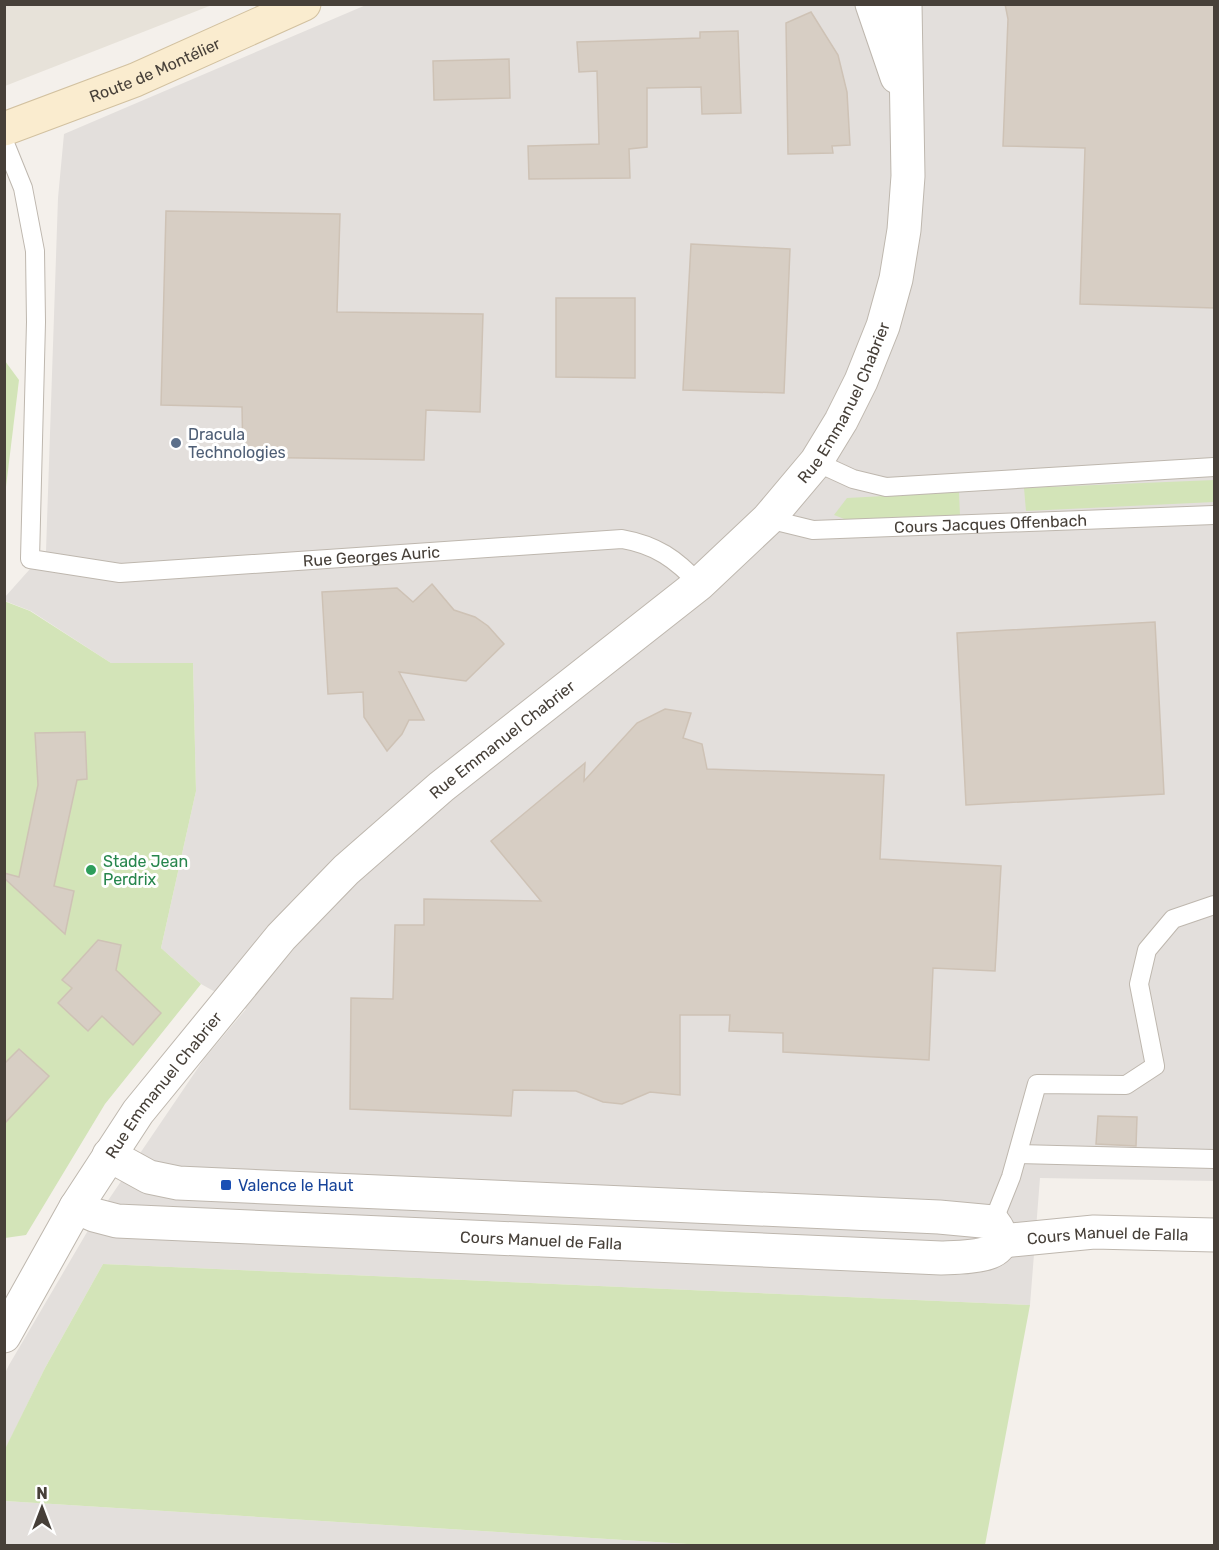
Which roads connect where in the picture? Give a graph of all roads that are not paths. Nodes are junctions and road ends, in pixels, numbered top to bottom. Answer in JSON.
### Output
{"nodes":[{"id":1,"x":304,"y":4,"type":"edge"},
{"id":2,"x":872,"y":4,"type":"edge"},
{"id":3,"x":905,"y":4,"type":"edge"},
{"id":4,"x":906,"y":115,"type":"junction"},
{"id":5,"x":4,"y":129,"type":"edge"},
{"id":6,"x":4,"y":141,"type":"edge"},
{"id":7,"x":816,"y":462,"type":"junction"},
{"id":8,"x":1215,"y":467,"type":"edge"},
{"id":9,"x":1215,"y":515,"type":"edge"},
{"id":10,"x":768,"y":519,"type":"junction"},
{"id":11,"x":699,"y":584,"type":"junction"},
{"id":12,"x":1215,"y":905,"type":"edge"},
{"id":13,"x":1018,"y":1154,"type":"junction"},
{"id":14,"x":109,"y":1155,"type":"junction"},
{"id":15,"x":1215,"y":1159,"type":"edge"},
{"id":16,"x":76,"y":1207,"type":"junction"},
{"id":17,"x":997,"y":1231,"type":"junction"},
{"id":18,"x":1215,"y":1235,"type":"edge"},
{"id":19,"x":4,"y":1336,"type":"edge"}],
"edges":[{"from":1,"to":5,"type":"main road","name":"Route de Montélier"},
{"from":2,"to":4,"type":"street","name":"Rue Emmanuel Chabrier"},
{"from":3,"to":4,"type":"street","name":"Rue Emmanuel Chabrier"},
{"from":4,"to":7,"type":"street","name":"Rue Emmanuel Chabrier"},
{"from":6,"to":11,"type":"lane","name":"Rue Georges Auric"},
{"from":7,"to":8,"type":"lane"},
{"from":7,"to":10,"type":"street","name":"Rue Emmanuel Chabrier"},
{"from":9,"to":10,"type":"lane","name":"Cours Jacques Offenbach"},
{"from":10,"to":11,"type":"street","name":"Rue Emmanuel Chabrier"},
{"from":11,"to":14,"type":"street","name":"Rue Emmanuel Chabrier"},
{"from":12,"to":13,"type":"lane"},
{"from":13,"to":15,"type":"lane"},
{"from":13,"to":17,"type":"lane"},
{"from":14,"to":16,"type":"street","name":"Rue Emmanuel Chabrier"},
{"from":14,"to":17,"type":"street","name":"Cours Manuel de Falla"},
{"from":16,"to":17,"type":"street","name":"Cours Manuel de Falla"},
{"from":16,"to":19,"type":"street","name":"Rue Emmanuel Chabrier"},
{"from":17,"to":18,"type":"street","name":"Cours Manuel de Falla"}]}
